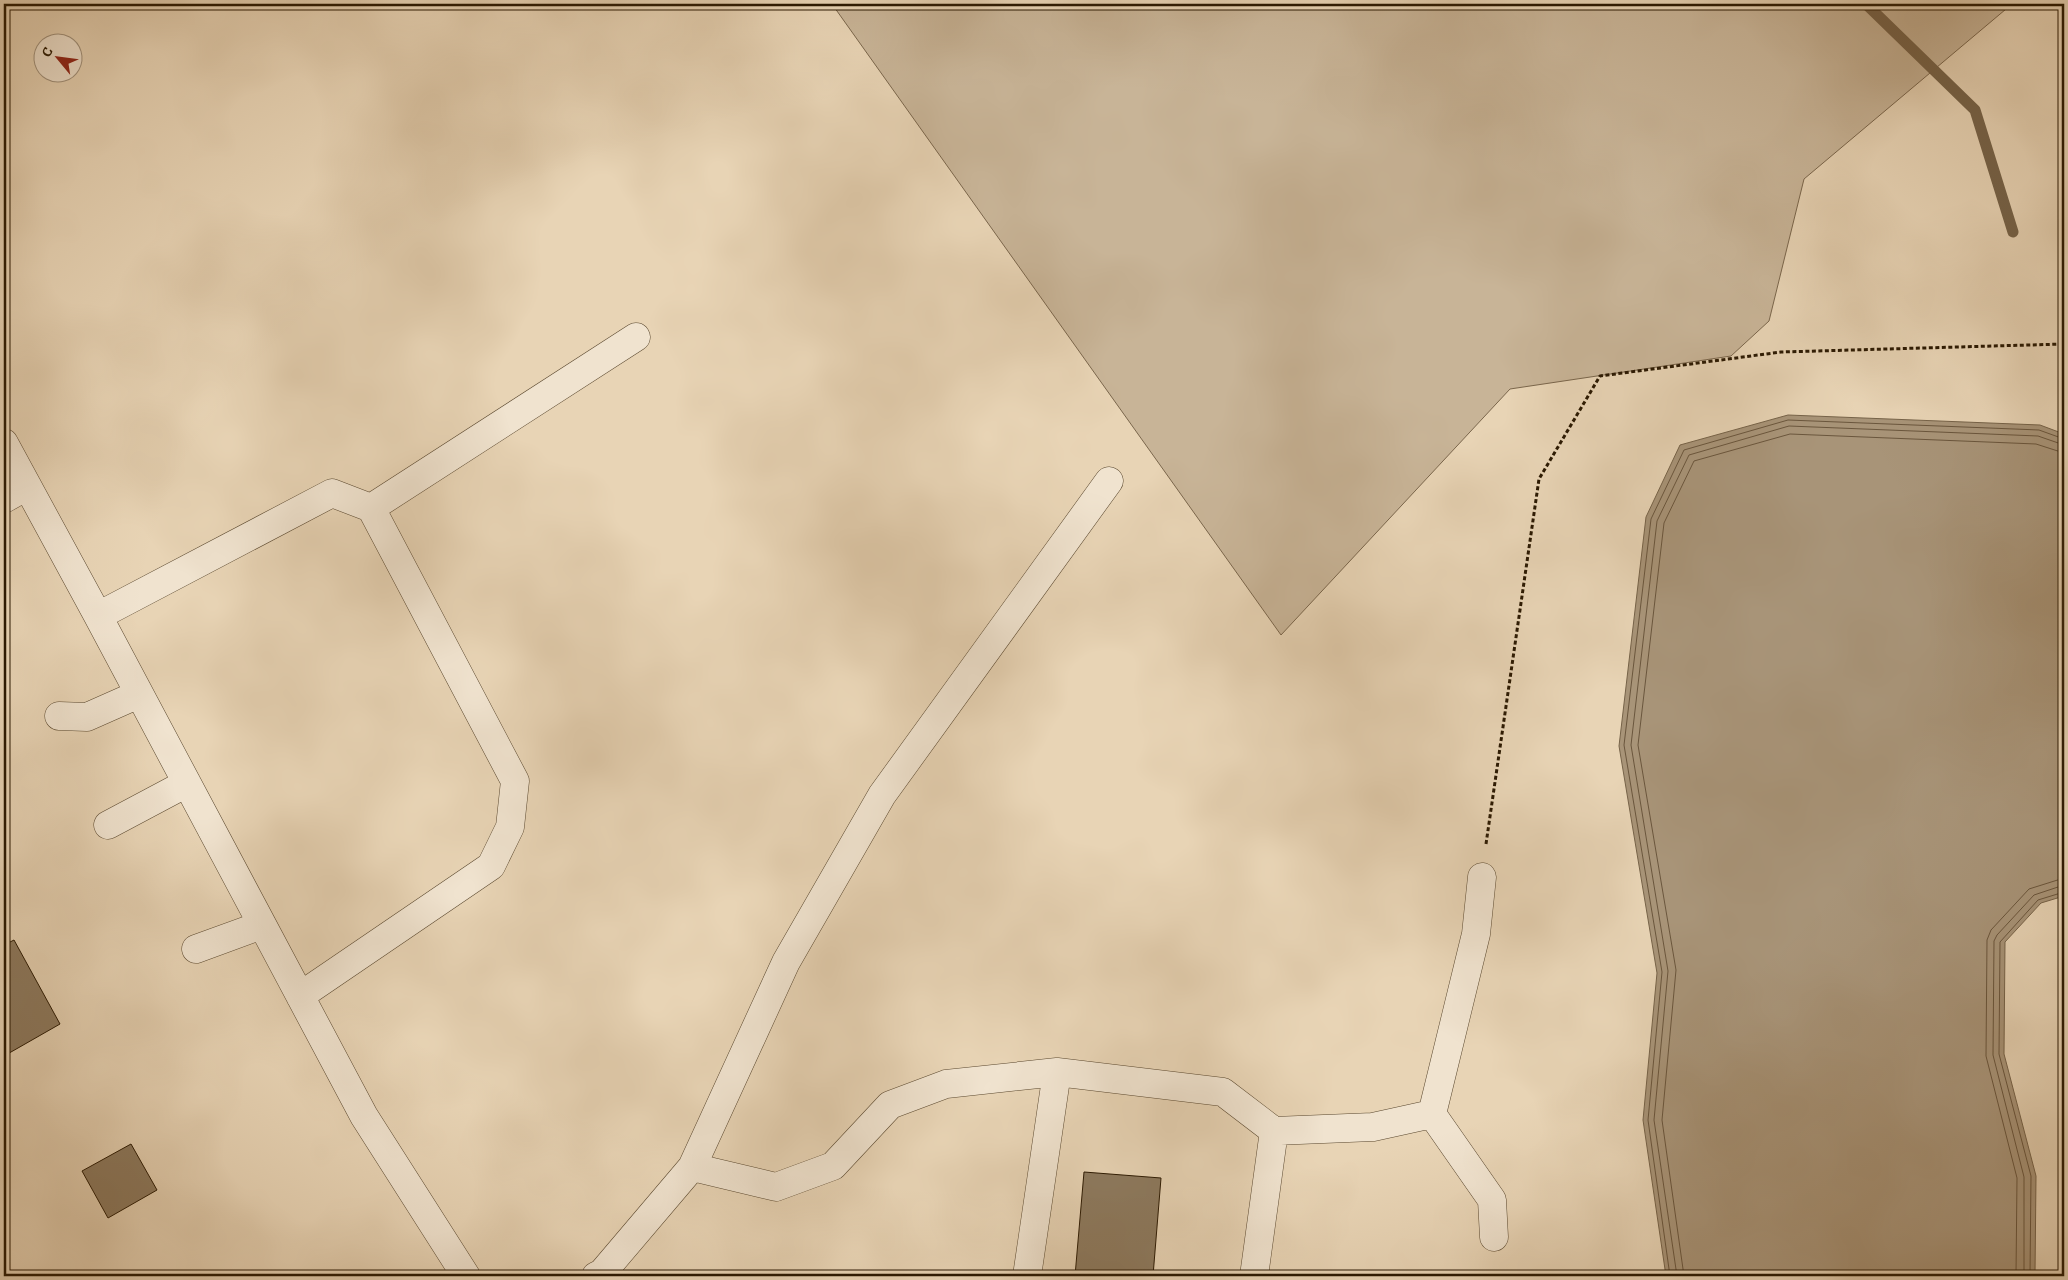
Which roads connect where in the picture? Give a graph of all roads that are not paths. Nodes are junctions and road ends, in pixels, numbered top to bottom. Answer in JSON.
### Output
{"nodes":[{"id":1,"x":636,"y":337,"type":"dead end"},
{"id":2,"x":4,"y":443,"type":"edge"},
{"id":3,"x":1109,"y":481,"type":"dead end"},
{"id":4,"x":15,"y":492,"type":"edge"},
{"id":5,"x":371,"y":508,"type":"junction"},
{"id":6,"x":98,"y":616,"type":"junction"},
{"id":7,"x":139,"y":694,"type":"junction"},
{"id":8,"x":59,"y":716,"type":"dead end"},
{"id":9,"x":187,"y":783,"type":"junction"},
{"id":10,"x":108,"y":825,"type":"dead end"},
{"id":11,"x":1482,"y":877,"type":"dead end"},
{"id":12,"x":262,"y":925,"type":"junction"},
{"id":13,"x":196,"y":950,"type":"dead end"},
{"id":14,"x":300,"y":996,"type":"junction"},
{"id":15,"x":1057,"y":1072,"type":"junction"},
{"id":16,"x":1432,"y":1114,"type":"junction"},
{"id":17,"x":1274,"y":1131,"type":"junction"},
{"id":18,"x":692,"y":1167,"type":"junction"},
{"id":19,"x":1494,"y":1237,"type":"dead end"},
{"id":20,"x":466,"y":1276,"type":"edge"},
{"id":21,"x":596,"y":1276,"type":"edge"},
{"id":22,"x":1027,"y":1276,"type":"edge"},
{"id":23,"x":1254,"y":1276,"type":"edge"}],
"edges":[{"from":1,"to":5,"type":"street"},
{"from":2,"to":4,"type":"street"},
{"from":3,"to":18,"type":"street"},
{"from":4,"to":6,"type":"street"},
{"from":5,"to":6,"type":"street"},
{"from":5,"to":14,"type":"street"},
{"from":6,"to":7,"type":"street"},
{"from":7,"to":8,"type":"street"},
{"from":7,"to":9,"type":"street"},
{"from":9,"to":10,"type":"street"},
{"from":9,"to":12,"type":"street"},
{"from":11,"to":16,"type":"street"},
{"from":12,"to":13,"type":"street"},
{"from":12,"to":14,"type":"street"},
{"from":14,"to":20,"type":"street"},
{"from":15,"to":17,"type":"street"},
{"from":15,"to":18,"type":"street"},
{"from":15,"to":22,"type":"street"},
{"from":16,"to":17,"type":"street"},
{"from":16,"to":19,"type":"street"},
{"from":17,"to":23,"type":"street"},
{"from":18,"to":21,"type":"street"}]}
